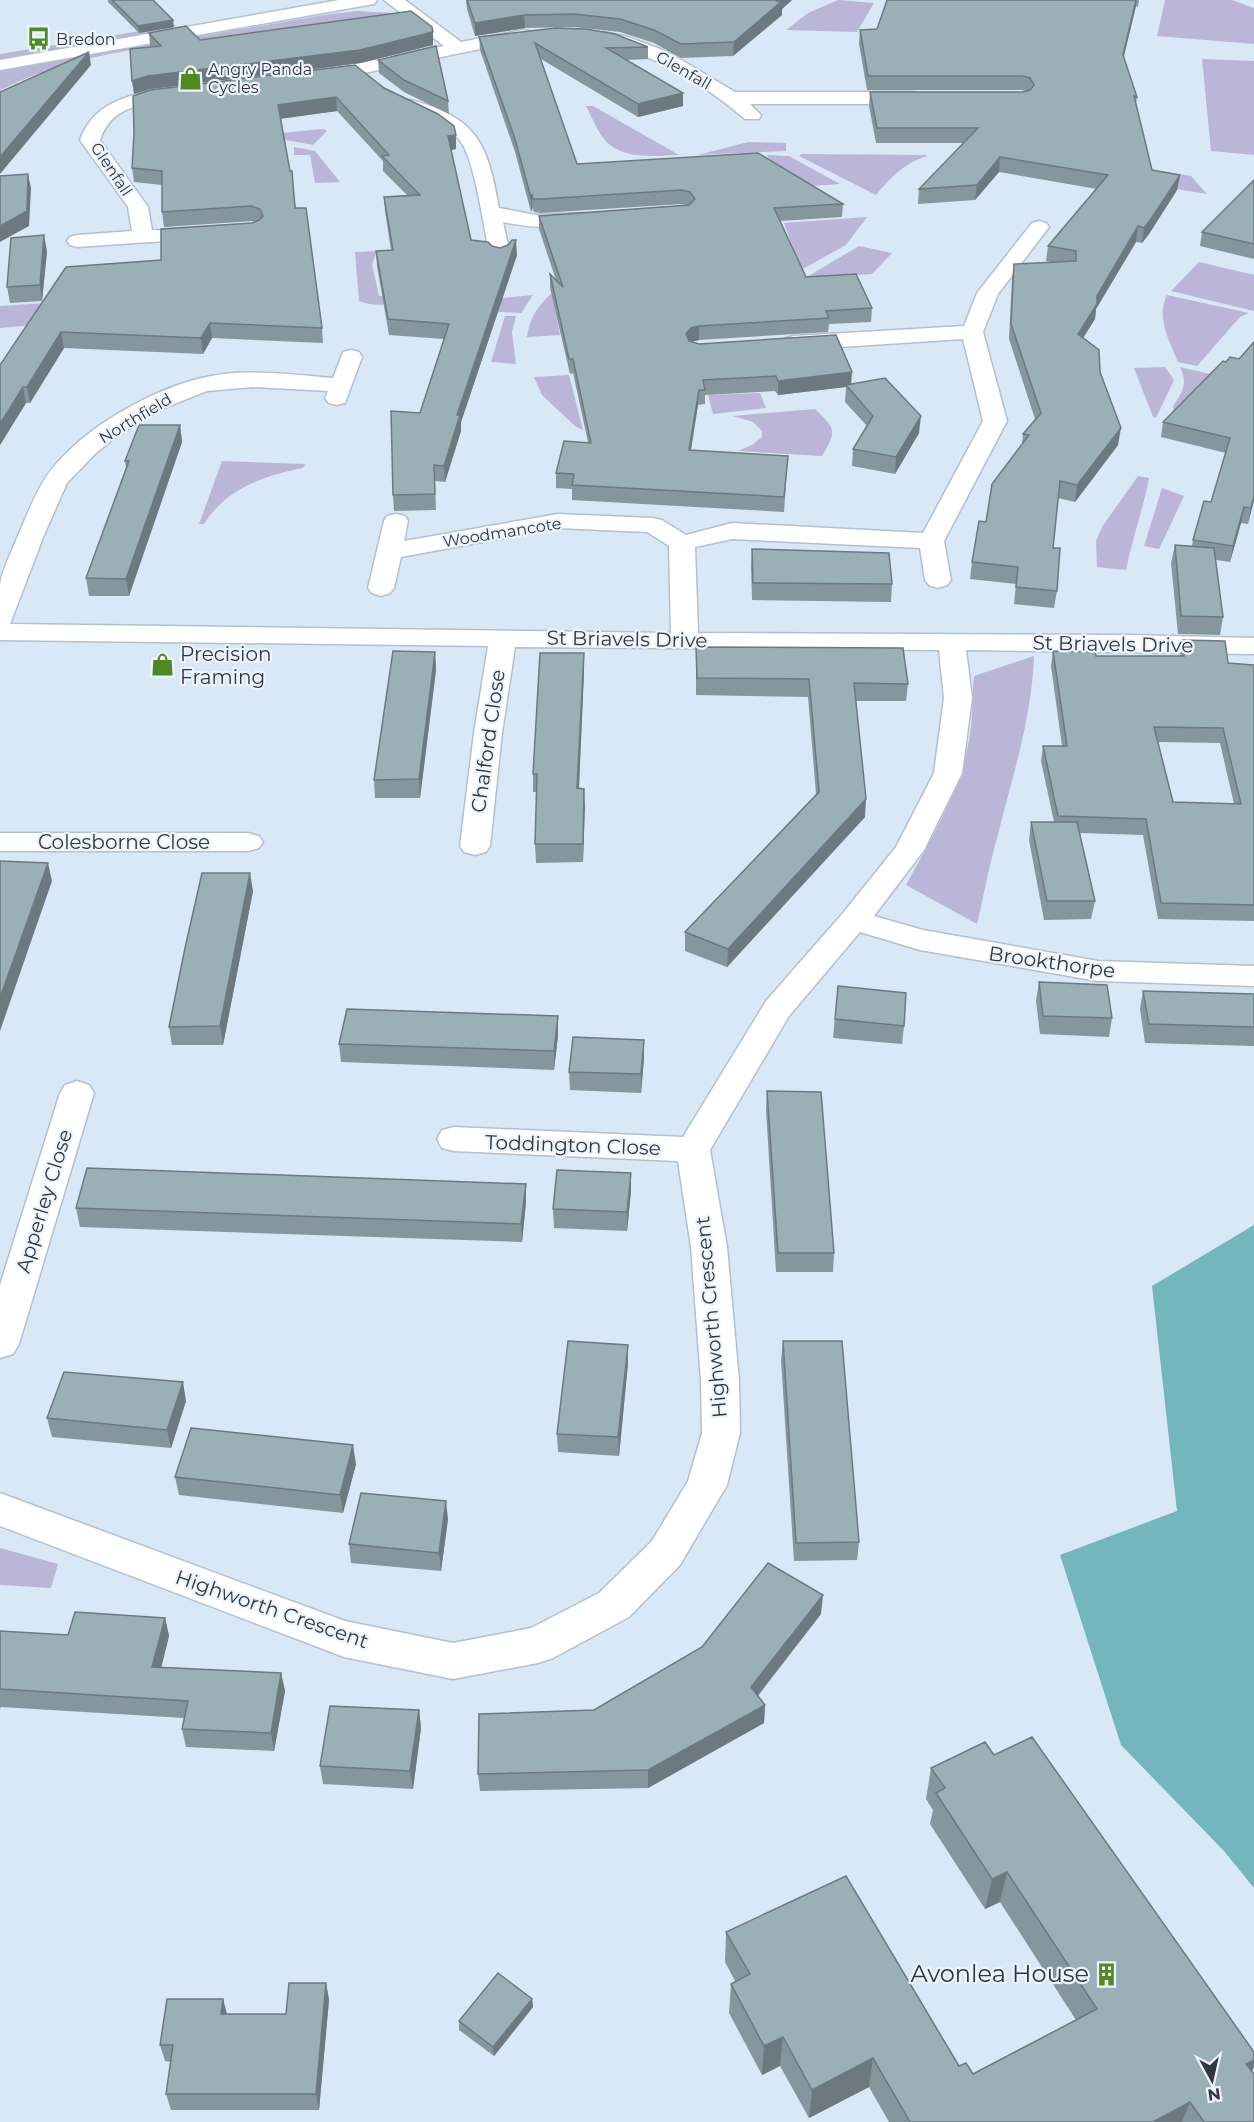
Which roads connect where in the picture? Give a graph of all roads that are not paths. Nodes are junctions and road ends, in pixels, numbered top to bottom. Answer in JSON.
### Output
{"nodes":[{"id":1,"x":286,"y":0,"type":"edge"},
{"id":2,"x":368,"y":0,"type":"edge"},
{"id":3,"x":393,"y":0,"type":"edge"},
{"id":4,"x":230,"y":7,"type":"junction"},
{"id":5,"x":247,"y":22,"type":"junction"},
{"id":6,"x":545,"y":34,"type":"edge"},
{"id":7,"x":586,"y":35,"type":"edge"},
{"id":8,"x":456,"y":47,"type":"junction"},
{"id":9,"x":0,"y":49,"type":"edge"},
{"id":10,"x":0,"y":65,"type":"edge"},
{"id":11,"x":302,"y":77,"type":"edge"},
{"id":12,"x":197,"y":91,"type":"edge"},
{"id":13,"x":397,"y":98,"type":"edge"},
{"id":14,"x":733,"y":98,"type":"junction"},
{"id":15,"x":937,"y":98,"type":"edge"},
{"id":16,"x":752,"y":115,"type":"dead end"},
{"id":17,"x":490,"y":212,"type":"junction"},
{"id":18,"x":599,"y":218,"type":"edge"},
{"id":19,"x":1039,"y":227,"type":"dead end"},
{"id":20,"x":187,"y":233,"type":"edge"},
{"id":21,"x":143,"y":236,"type":"junction"},
{"id":22,"x":77,"y":241,"type":"dead end"},
{"id":23,"x":500,"y":255,"type":"edge"},
{"id":24,"x":972,"y":332,"type":"junction"},
{"id":25,"x":770,"y":345,"type":"edge"},
{"id":26,"x":351,"y":357,"type":"dead end"},
{"id":27,"x":396,"y":521,"type":"dead end"},
{"id":28,"x":931,"y":542,"type":"junction"},
{"id":29,"x":682,"y":543,"type":"junction"},
{"id":30,"x":391,"y":551,"type":"junction"},
{"id":31,"x":938,"y":580,"type":"dead end"},
{"id":32,"x":381,"y":588,"type":"dead end"},
{"id":33,"x":0,"y":619,"type":"edge"},
{"id":34,"x":0,"y":632,"type":"edge"},
{"id":35,"x":503,"y":638,"type":"junction"},
{"id":36,"x":685,"y":641,"type":"junction"},
{"id":37,"x":952,"y":642,"type":"junction"},
{"id":38,"x":1254,"y":646,"type":"edge"},
{"id":39,"x":0,"y":842,"type":"edge"},
{"id":40,"x":248,"y":842,"type":"dead end"},
{"id":41,"x":475,"y":846,"type":"dead end"},
{"id":42,"x":854,"y":920,"type":"junction"},
{"id":43,"x":1254,"y":976,"type":"edge"},
{"id":44,"x":77,"y":1093,"type":"dead end"},
{"id":45,"x":454,"y":1139,"type":"dead end"},
{"id":46,"x":693,"y":1150,"type":"junction"},
{"id":47,"x":0,"y":1344,"type":"edge"},
{"id":48,"x":0,"y":1509,"type":"edge"}],
"edges":[{"from":1,"to":4,"type":"street"},
{"from":2,"to":5,"type":"street"},
{"from":3,"to":8,"type":"street"},
{"from":4,"to":5,"type":"street"},
{"from":4,"to":9,"type":"street"},
{"from":5,"to":10,"type":"street"},
{"from":6,"to":8,"type":"street"},
{"from":7,"to":14,"type":"street","name":"Glenfall"},
{"from":8,"to":11,"type":"street"},
{"from":12,"to":21,"type":"street","name":"Glenfall"},
{"from":13,"to":17,"type":"street"},
{"from":14,"to":15,"type":"street","name":"Glenfall"},
{"from":14,"to":16,"type":"street","name":"Glenfall"},
{"from":17,"to":18,"type":"street"},
{"from":17,"to":23,"type":"street"},
{"from":19,"to":24,"type":"street"},
{"from":20,"to":21,"type":"street"},
{"from":21,"to":22,"type":"street"},
{"from":24,"to":25,"type":"street"},
{"from":24,"to":28,"type":"street"},
{"from":26,"to":33,"type":"street","name":"Northfield"},
{"from":27,"to":30,"type":"street"},
{"from":28,"to":29,"type":"street"},
{"from":28,"to":31,"type":"street"},
{"from":29,"to":30,"type":"street","name":"Woodmancote"},
{"from":29,"to":36,"type":"street"},
{"from":30,"to":32,"type":"street"},
{"from":34,"to":35,"type":"street","name":"St Briavels Drive"},
{"from":35,"to":36,"type":"street","name":"St Briavels Drive"},
{"from":35,"to":41,"type":"street","name":"Chalford Close"},
{"from":36,"to":37,"type":"street","name":"St Briavels Drive"},
{"from":37,"to":38,"type":"street","name":"St Briavels Drive"},
{"from":37,"to":42,"type":"street"},
{"from":39,"to":40,"type":"street","name":"Colesborne Close"},
{"from":42,"to":43,"type":"street","name":"Brookthorpe"},
{"from":42,"to":46,"type":"street"},
{"from":44,"to":47,"type":"street","name":"Apperley Close"},
{"from":45,"to":46,"type":"street","name":"Toddington Close"},
{"from":46,"to":48,"type":"street","name":"Highworth Crescent"}]}
